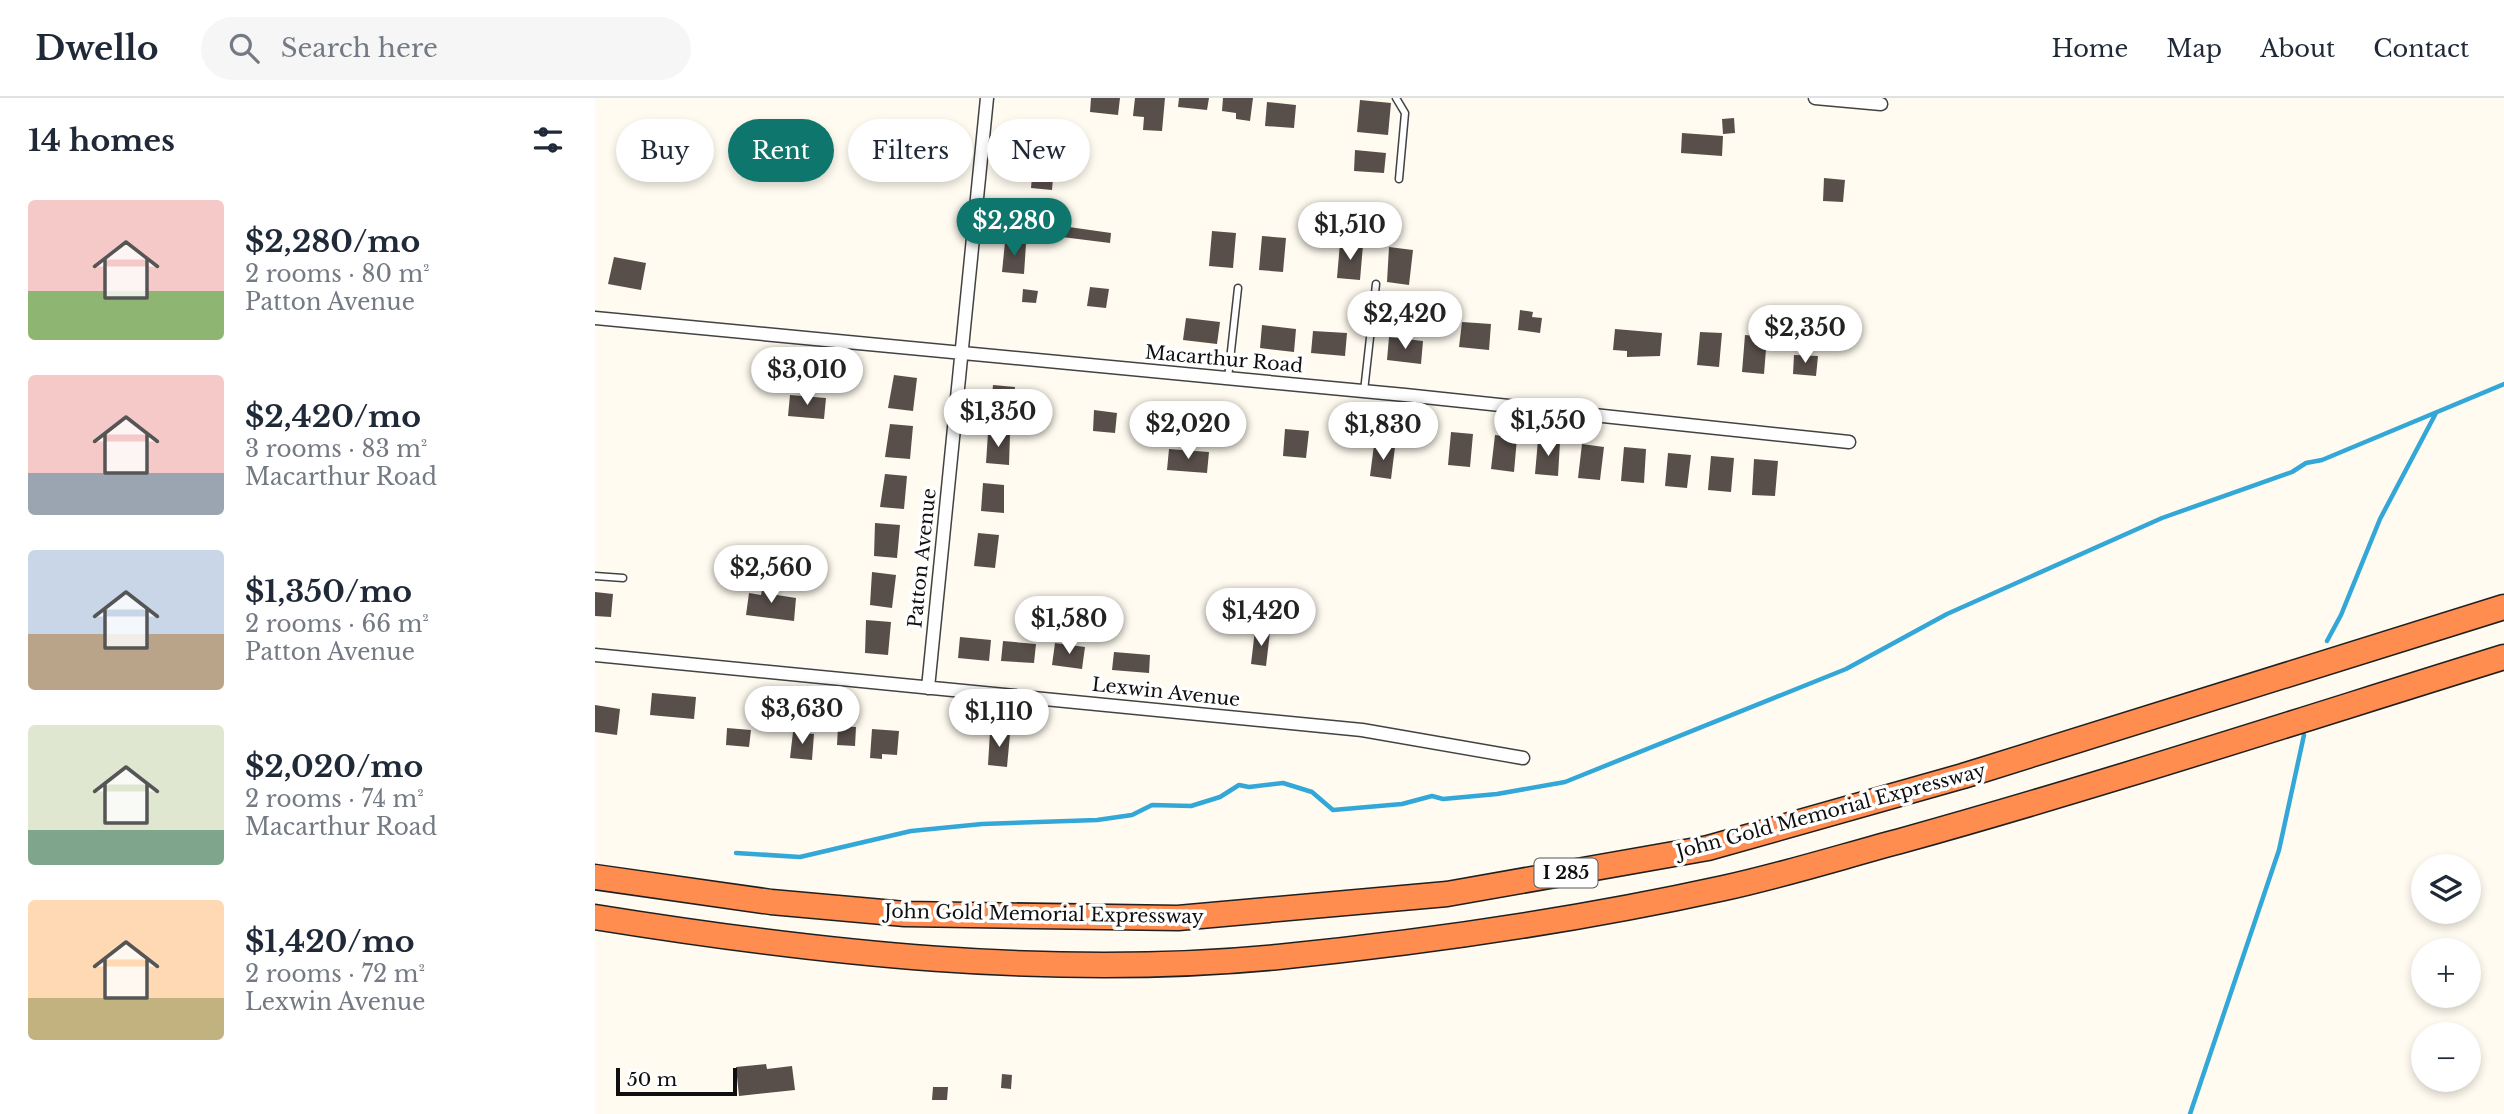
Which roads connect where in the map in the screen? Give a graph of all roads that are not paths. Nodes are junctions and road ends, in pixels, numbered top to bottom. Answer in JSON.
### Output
{"nodes":[{"id":1,"x":987,"y":98,"type":"edge"},
{"id":2,"x":1396,"y":98,"type":"edge"},
{"id":3,"x":1815,"y":98,"type":"edge"},
{"id":4,"x":1881,"y":104,"type":"dead end"},
{"id":5,"x":1399,"y":179,"type":"dead end"},
{"id":6,"x":1376,"y":284,"type":"dead end"},
{"id":7,"x":1238,"y":288,"type":"dead end"},
{"id":8,"x":595,"y":318,"type":"edge"},
{"id":9,"x":962,"y":354,"type":"junction"},
{"id":10,"x":1228,"y":379,"type":"junction"},
{"id":11,"x":1364,"y":391,"type":"junction"},
{"id":12,"x":1849,"y":442,"type":"dead end"},
{"id":13,"x":595,"y":576,"type":"edge"},
{"id":14,"x":623,"y":578,"type":"dead end"},
{"id":15,"x":2504,"y":607,"type":"edge"},
{"id":16,"x":595,"y":655,"type":"edge"},
{"id":17,"x":2504,"y":657,"type":"edge"},
{"id":18,"x":929,"y":688,"type":"junction"},
{"id":19,"x":1523,"y":758,"type":"dead end"},
{"id":20,"x":595,"y":877,"type":"edge"},
{"id":21,"x":595,"y":917,"type":"edge"}],
"edges":[{"from":1,"to":9,"type":"street","name":"Patton Avenue"},
{"from":2,"to":5,"type":"lane"},
{"from":3,"to":4,"type":"street"},
{"from":6,"to":11,"type":"lane"},
{"from":7,"to":10,"type":"lane"},
{"from":8,"to":9,"type":"street","name":"Macarthur Road"},
{"from":9,"to":10,"type":"street","name":"Macarthur Road"},
{"from":9,"to":18,"type":"street","name":"Patton Avenue"},
{"from":10,"to":11,"type":"street","name":"Macarthur Road"},
{"from":11,"to":12,"type":"street","name":"Macarthur Road"},
{"from":13,"to":14,"type":"lane"},
{"from":15,"to":20,"type":"highway","name":"John Gold Memorial Expressway","number":"I 285"},
{"from":16,"to":18,"type":"street","name":"Lexwin Avenue"},
{"from":17,"to":21,"type":"highway","number":"I 285"},
{"from":18,"to":19,"type":"street","name":"Lexwin Avenue"}]}
